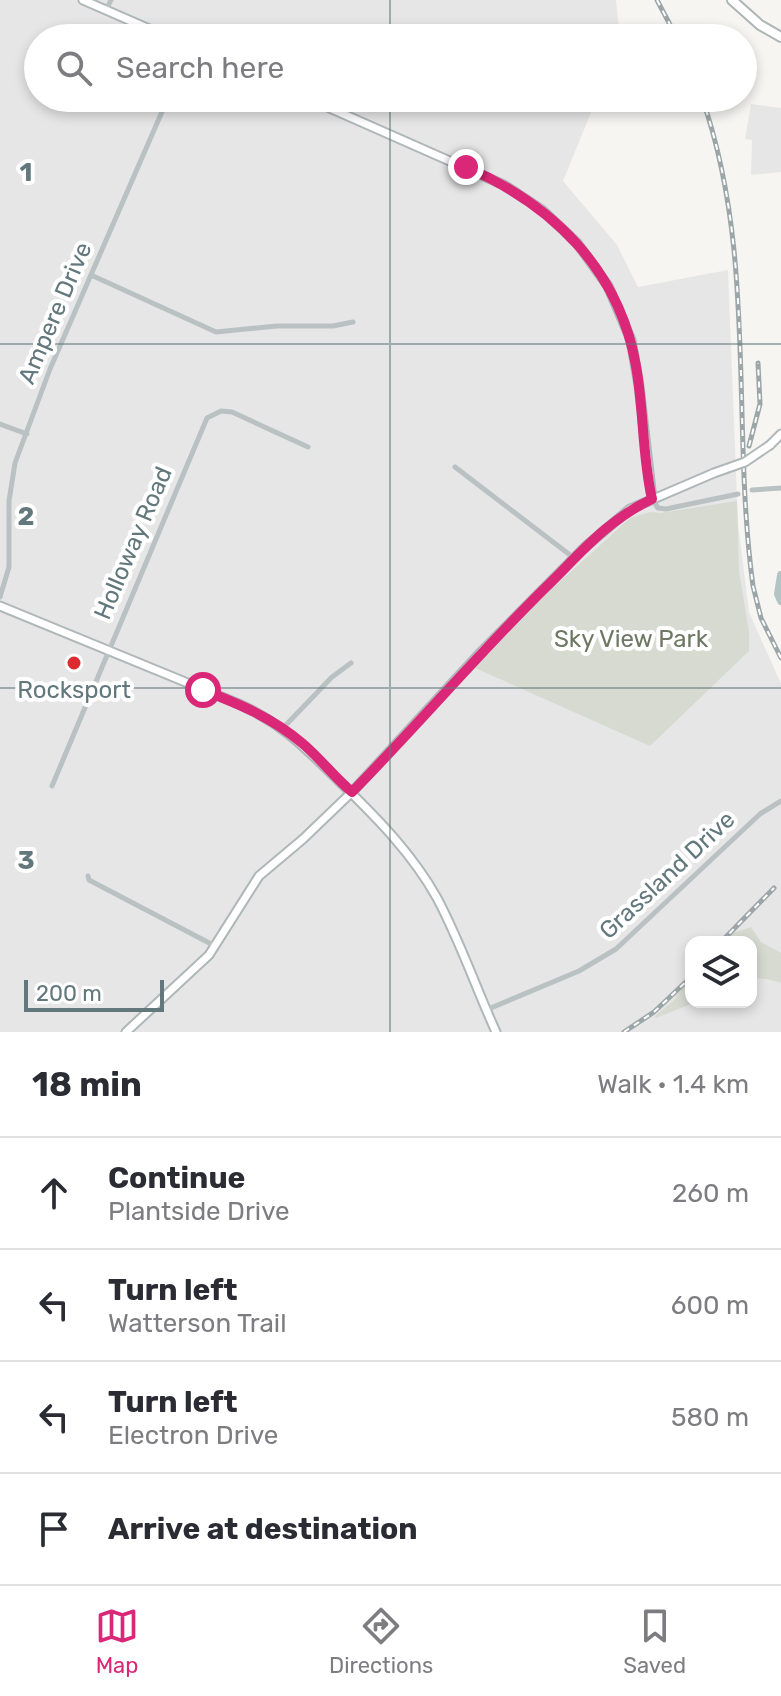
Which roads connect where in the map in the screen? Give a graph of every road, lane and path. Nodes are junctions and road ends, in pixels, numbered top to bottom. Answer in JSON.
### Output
{"nodes":[{"id":1,"x":83,"y":0,"type":"edge"},
{"id":2,"x":111,"y":0,"type":"edge"},
{"id":3,"x":732,"y":0,"type":"edge"},
{"id":4,"x":106,"y":10,"type":"junction"},
{"id":5,"x":138,"y":24,"type":"edge"},
{"id":6,"x":781,"y":37,"type":"edge"},
{"id":7,"x":162,"y":112,"type":"edge"},
{"id":8,"x":339,"y":112,"type":"edge"},
{"id":9,"x":91,"y":275,"type":"junction"},
{"id":10,"x":353,"y":322,"type":"dead end"},
{"id":11,"x":0,"y":424,"type":"edge"},
{"id":12,"x":27,"y":434,"type":"junction"},
{"id":13,"x":781,"y":434,"type":"edge"},
{"id":14,"x":308,"y":447,"type":"dead end"},
{"id":15,"x":455,"y":467,"type":"dead end"},
{"id":16,"x":781,"y":488,"type":"edge"},
{"id":17,"x":752,"y":490,"type":"dead end"},
{"id":18,"x":738,"y":494,"type":"dead end"},
{"id":19,"x":652,"y":499,"type":"junction"},
{"id":20,"x":574,"y":558,"type":"junction"},
{"id":21,"x":0,"y":597,"type":"edge"},
{"id":22,"x":0,"y":606,"type":"edge"},
{"id":23,"x":107,"y":650,"type":"junction"},
{"id":24,"x":351,"y":663,"type":"dead end"},
{"id":25,"x":283,"y":728,"type":"junction"},
{"id":26,"x":52,"y":786,"type":"dead end"},
{"id":27,"x":352,"y":792,"type":"junction"},
{"id":28,"x":781,"y":801,"type":"edge"},
{"id":29,"x":88,"y":876,"type":"dead end"},
{"id":30,"x":215,"y":946,"type":"junction"},
{"id":31,"x":486,"y":1010,"type":"junction"},
{"id":32,"x":126,"y":1032,"type":"edge"},
{"id":33,"x":496,"y":1032,"type":"edge"}],
"edges":[{"from":1,"to":4,"type":"street"},
{"from":2,"to":4,"type":"street"},
{"from":3,"to":6,"type":"main road"},
{"from":4,"to":5,"type":"street"},
{"from":7,"to":9,"type":"street","name":"Ampere Drive"},
{"from":8,"to":19,"type":"street"},
{"from":9,"to":10,"type":"street"},
{"from":9,"to":12,"type":"street","name":"Ampere Drive"},
{"from":11,"to":12,"type":"street"},
{"from":12,"to":21,"type":"street","name":"Ampere Drive"},
{"from":13,"to":19,"type":"street","bridge":true},
{"from":14,"to":23,"type":"street","name":"Holloway Road"},
{"from":15,"to":20,"type":"street"},
{"from":16,"to":17,"type":"street"},
{"from":18,"to":19,"type":"street"},
{"from":19,"to":20,"type":"street"},
{"from":20,"to":27,"type":"street"},
{"from":22,"to":23,"type":"street"},
{"from":23,"to":25,"type":"street"},
{"from":23,"to":26,"type":"street","name":"Holloway Road"},
{"from":24,"to":25,"type":"street"},
{"from":25,"to":27,"type":"street"},
{"from":27,"to":30,"type":"street"},
{"from":27,"to":31,"type":"street"},
{"from":28,"to":31,"type":"street","name":"Grassland Drive"},
{"from":29,"to":30,"type":"street"},
{"from":30,"to":32,"type":"street"},
{"from":31,"to":33,"type":"street"}]}
